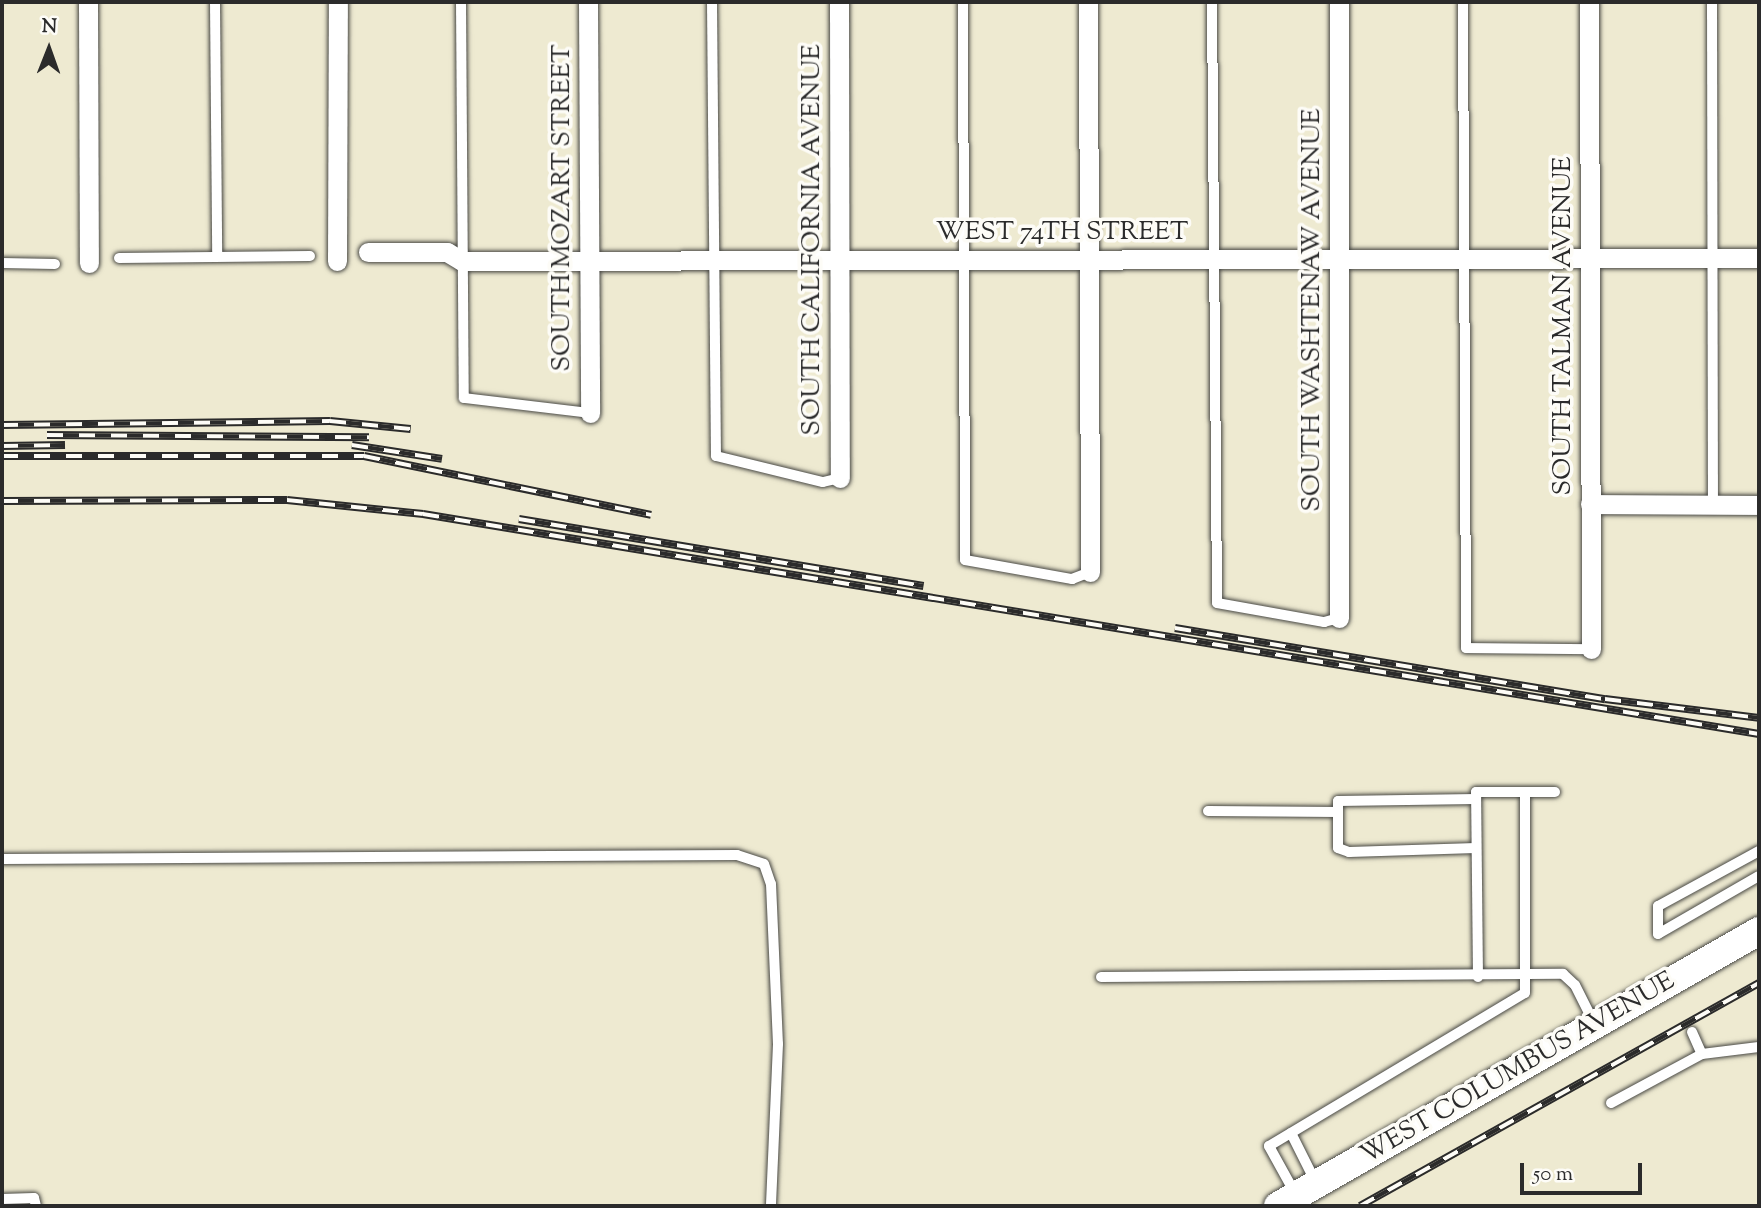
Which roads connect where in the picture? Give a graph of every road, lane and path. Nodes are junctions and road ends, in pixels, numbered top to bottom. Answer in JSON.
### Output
{"nodes":[{"id":1,"x":88,"y":2,"type":"edge"},
{"id":2,"x":215,"y":2,"type":"edge"},
{"id":3,"x":338,"y":2,"type":"edge"},
{"id":4,"x":461,"y":2,"type":"edge"},
{"id":5,"x":588,"y":2,"type":"edge"},
{"id":6,"x":712,"y":2,"type":"edge"},
{"id":7,"x":839,"y":2,"type":"edge"},
{"id":8,"x":962,"y":2,"type":"edge"},
{"id":9,"x":1088,"y":2,"type":"edge"},
{"id":10,"x":1212,"y":2,"type":"edge"},
{"id":11,"x":1339,"y":2,"type":"edge"},
{"id":12,"x":1464,"y":2,"type":"edge"},
{"id":13,"x":1589,"y":2,"type":"edge"},
{"id":14,"x":1712,"y":2,"type":"edge"},
{"id":15,"x":368,"y":252,"type":"dead end"},
{"id":16,"x":217,"y":256,"type":"junction"},
{"id":17,"x":310,"y":256,"type":"dead end"},
{"id":18,"x":118,"y":258,"type":"dead end"},
{"id":19,"x":1465,"y":258,"type":"junction"},
{"id":20,"x":1590,"y":258,"type":"junction"},
{"id":21,"x":1712,"y":258,"type":"junction"},
{"id":22,"x":1759,"y":258,"type":"edge"},
{"id":23,"x":1214,"y":259,"type":"junction"},
{"id":24,"x":1340,"y":259,"type":"junction"},
{"id":25,"x":840,"y":260,"type":"junction"},
{"id":26,"x":964,"y":260,"type":"junction"},
{"id":27,"x":1088,"y":260,"type":"junction"},
{"id":28,"x":337,"y":261,"type":"dead end"},
{"id":29,"x":461,"y":261,"type":"junction"},
{"id":30,"x":589,"y":261,"type":"junction"},
{"id":31,"x":715,"y":261,"type":"junction"},
{"id":32,"x":2,"y":263,"type":"edge"},
{"id":33,"x":89,"y":263,"type":"dead end"},
{"id":34,"x":55,"y":264,"type":"dead end"},
{"id":35,"x":590,"y":413,"type":"joint"},
{"id":36,"x":840,"y":478,"type":"joint"},
{"id":37,"x":1590,"y":504,"type":"junction"},
{"id":38,"x":1713,"y":504,"type":"junction"},
{"id":39,"x":1759,"y":505,"type":"edge"},
{"id":40,"x":1090,"y":572,"type":"joint"},
{"id":41,"x":1339,"y":618,"type":"joint"},
{"id":42,"x":1591,"y":649,"type":"joint"},
{"id":43,"x":1525,"y":792,"type":"junction"},
{"id":44,"x":1555,"y":792,"type":"dead end"},
{"id":45,"x":1476,"y":799,"type":"junction"},
{"id":46,"x":1208,"y":811,"type":"dead end"},
{"id":47,"x":1338,"y":812,"type":"junction"},
{"id":48,"x":1476,"y":848,"type":"junction"},
{"id":49,"x":1759,"y":851,"type":"edge"},
{"id":50,"x":2,"y":859,"type":"edge"},
{"id":51,"x":1759,"y":876,"type":"edge"},
{"id":52,"x":1759,"y":931,"type":"edge"},
{"id":53,"x":1478,"y":976,"type":"junction"},
{"id":54,"x":1525,"y":976,"type":"junction"},
{"id":55,"x":1101,"y":977,"type":"dead end"},
{"id":56,"x":1595,"y":1025,"type":"junction"},
{"id":57,"x":1692,"y":1032,"type":"dead end"},
{"id":58,"x":1759,"y":1047,"type":"edge"},
{"id":59,"x":1702,"y":1054,"type":"junction"},
{"id":60,"x":1611,"y":1103,"type":"dead end"},
{"id":61,"x":1291,"y":1133,"type":"junction"},
{"id":62,"x":1297,"y":1195,"type":"edge"},
{"id":63,"x":2,"y":1199,"type":"edge"},
{"id":64,"x":36,"y":1206,"type":"edge"},
{"id":65,"x":771,"y":1206,"type":"edge"}],
"edges":[{"from":1,"to":33,"type":"street"},
{"from":2,"to":16,"type":"lane"},
{"from":3,"to":28,"type":"street"},
{"from":4,"to":29,"type":"lane"},
{"from":5,"to":30,"type":"street","name":"SOUTH MOZART STREET"},
{"from":6,"to":31,"type":"lane"},
{"from":7,"to":25,"type":"street","name":"SOUTH CALIFORNIA AVENUE"},
{"from":8,"to":26,"type":"lane"},
{"from":9,"to":27,"type":"street"},
{"from":10,"to":23,"type":"lane"},
{"from":11,"to":24,"type":"street","name":"SOUTH WASHTENAW AVENUE"},
{"from":12,"to":19,"type":"lane"},
{"from":13,"to":20,"type":"street","name":"SOUTH TALMAN AVENUE"},
{"from":14,"to":21,"type":"lane"},
{"from":15,"to":29,"type":"street","name":"WEST 74TH STREET"},
{"from":16,"to":17,"type":"lane"},
{"from":16,"to":18,"type":"lane"},
{"from":19,"to":20,"type":"street","name":"WEST 74TH STREET"},
{"from":19,"to":24,"type":"street","name":"WEST 74TH STREET"},
{"from":19,"to":42,"type":"lane"},
{"from":20,"to":21,"type":"street","name":"WEST 74TH STREET"},
{"from":20,"to":37,"type":"street","name":"SOUTH TALMAN AVENUE"},
{"from":21,"to":22,"type":"street","name":"WEST 74TH STREET"},
{"from":21,"to":38,"type":"lane"},
{"from":23,"to":24,"type":"street","name":"WEST 74TH STREET"},
{"from":23,"to":27,"type":"street","name":"WEST 74TH STREET"},
{"from":23,"to":41,"type":"lane"},
{"from":24,"to":41,"type":"street","name":"SOUTH WASHTENAW AVENUE"},
{"from":25,"to":26,"type":"street","name":"WEST 74TH STREET"},
{"from":25,"to":31,"type":"street","name":"WEST 74TH STREET"},
{"from":25,"to":36,"type":"street","name":"SOUTH CALIFORNIA AVENUE"},
{"from":26,"to":27,"type":"street","name":"WEST 74TH STREET"},
{"from":26,"to":40,"type":"lane"},
{"from":27,"to":40,"type":"street"},
{"from":29,"to":30,"type":"street","name":"WEST 74TH STREET"},
{"from":29,"to":35,"type":"lane"},
{"from":30,"to":31,"type":"street","name":"WEST 74TH STREET"},
{"from":30,"to":35,"type":"street","name":"SOUTH MOZART STREET"},
{"from":31,"to":36,"type":"lane"},
{"from":32,"to":34,"type":"lane"},
{"from":37,"to":38,"type":"street"},
{"from":37,"to":42,"type":"street","name":"SOUTH TALMAN AVENUE"},
{"from":38,"to":39,"type":"street"},
{"from":43,"to":44,"type":"lane"},
{"from":43,"to":45,"type":"lane"},
{"from":43,"to":54,"type":"lane"},
{"from":45,"to":47,"type":"lane"},
{"from":45,"to":48,"type":"lane"},
{"from":46,"to":47,"type":"lane"},
{"from":47,"to":48,"type":"lane"},
{"from":48,"to":53,"type":"lane"},
{"from":49,"to":51,"type":"lane"},
{"from":50,"to":65,"type":"lane"},
{"from":52,"to":56,"type":"main road","name":"WEST COLUMBUS AVENUE"},
{"from":53,"to":54,"type":"lane"},
{"from":53,"to":55,"type":"lane"},
{"from":54,"to":56,"type":"lane"},
{"from":54,"to":61,"type":"lane"},
{"from":56,"to":62,"type":"main road","name":"WEST COLUMBUS AVENUE"},
{"from":57,"to":59,"type":"lane"},
{"from":58,"to":59,"type":"lane"},
{"from":59,"to":60,"type":"lane"},
{"from":61,"to":62,"type":"lane"},
{"from":61,"to":62,"type":"lane"},
{"from":63,"to":64,"type":"lane"}]}
